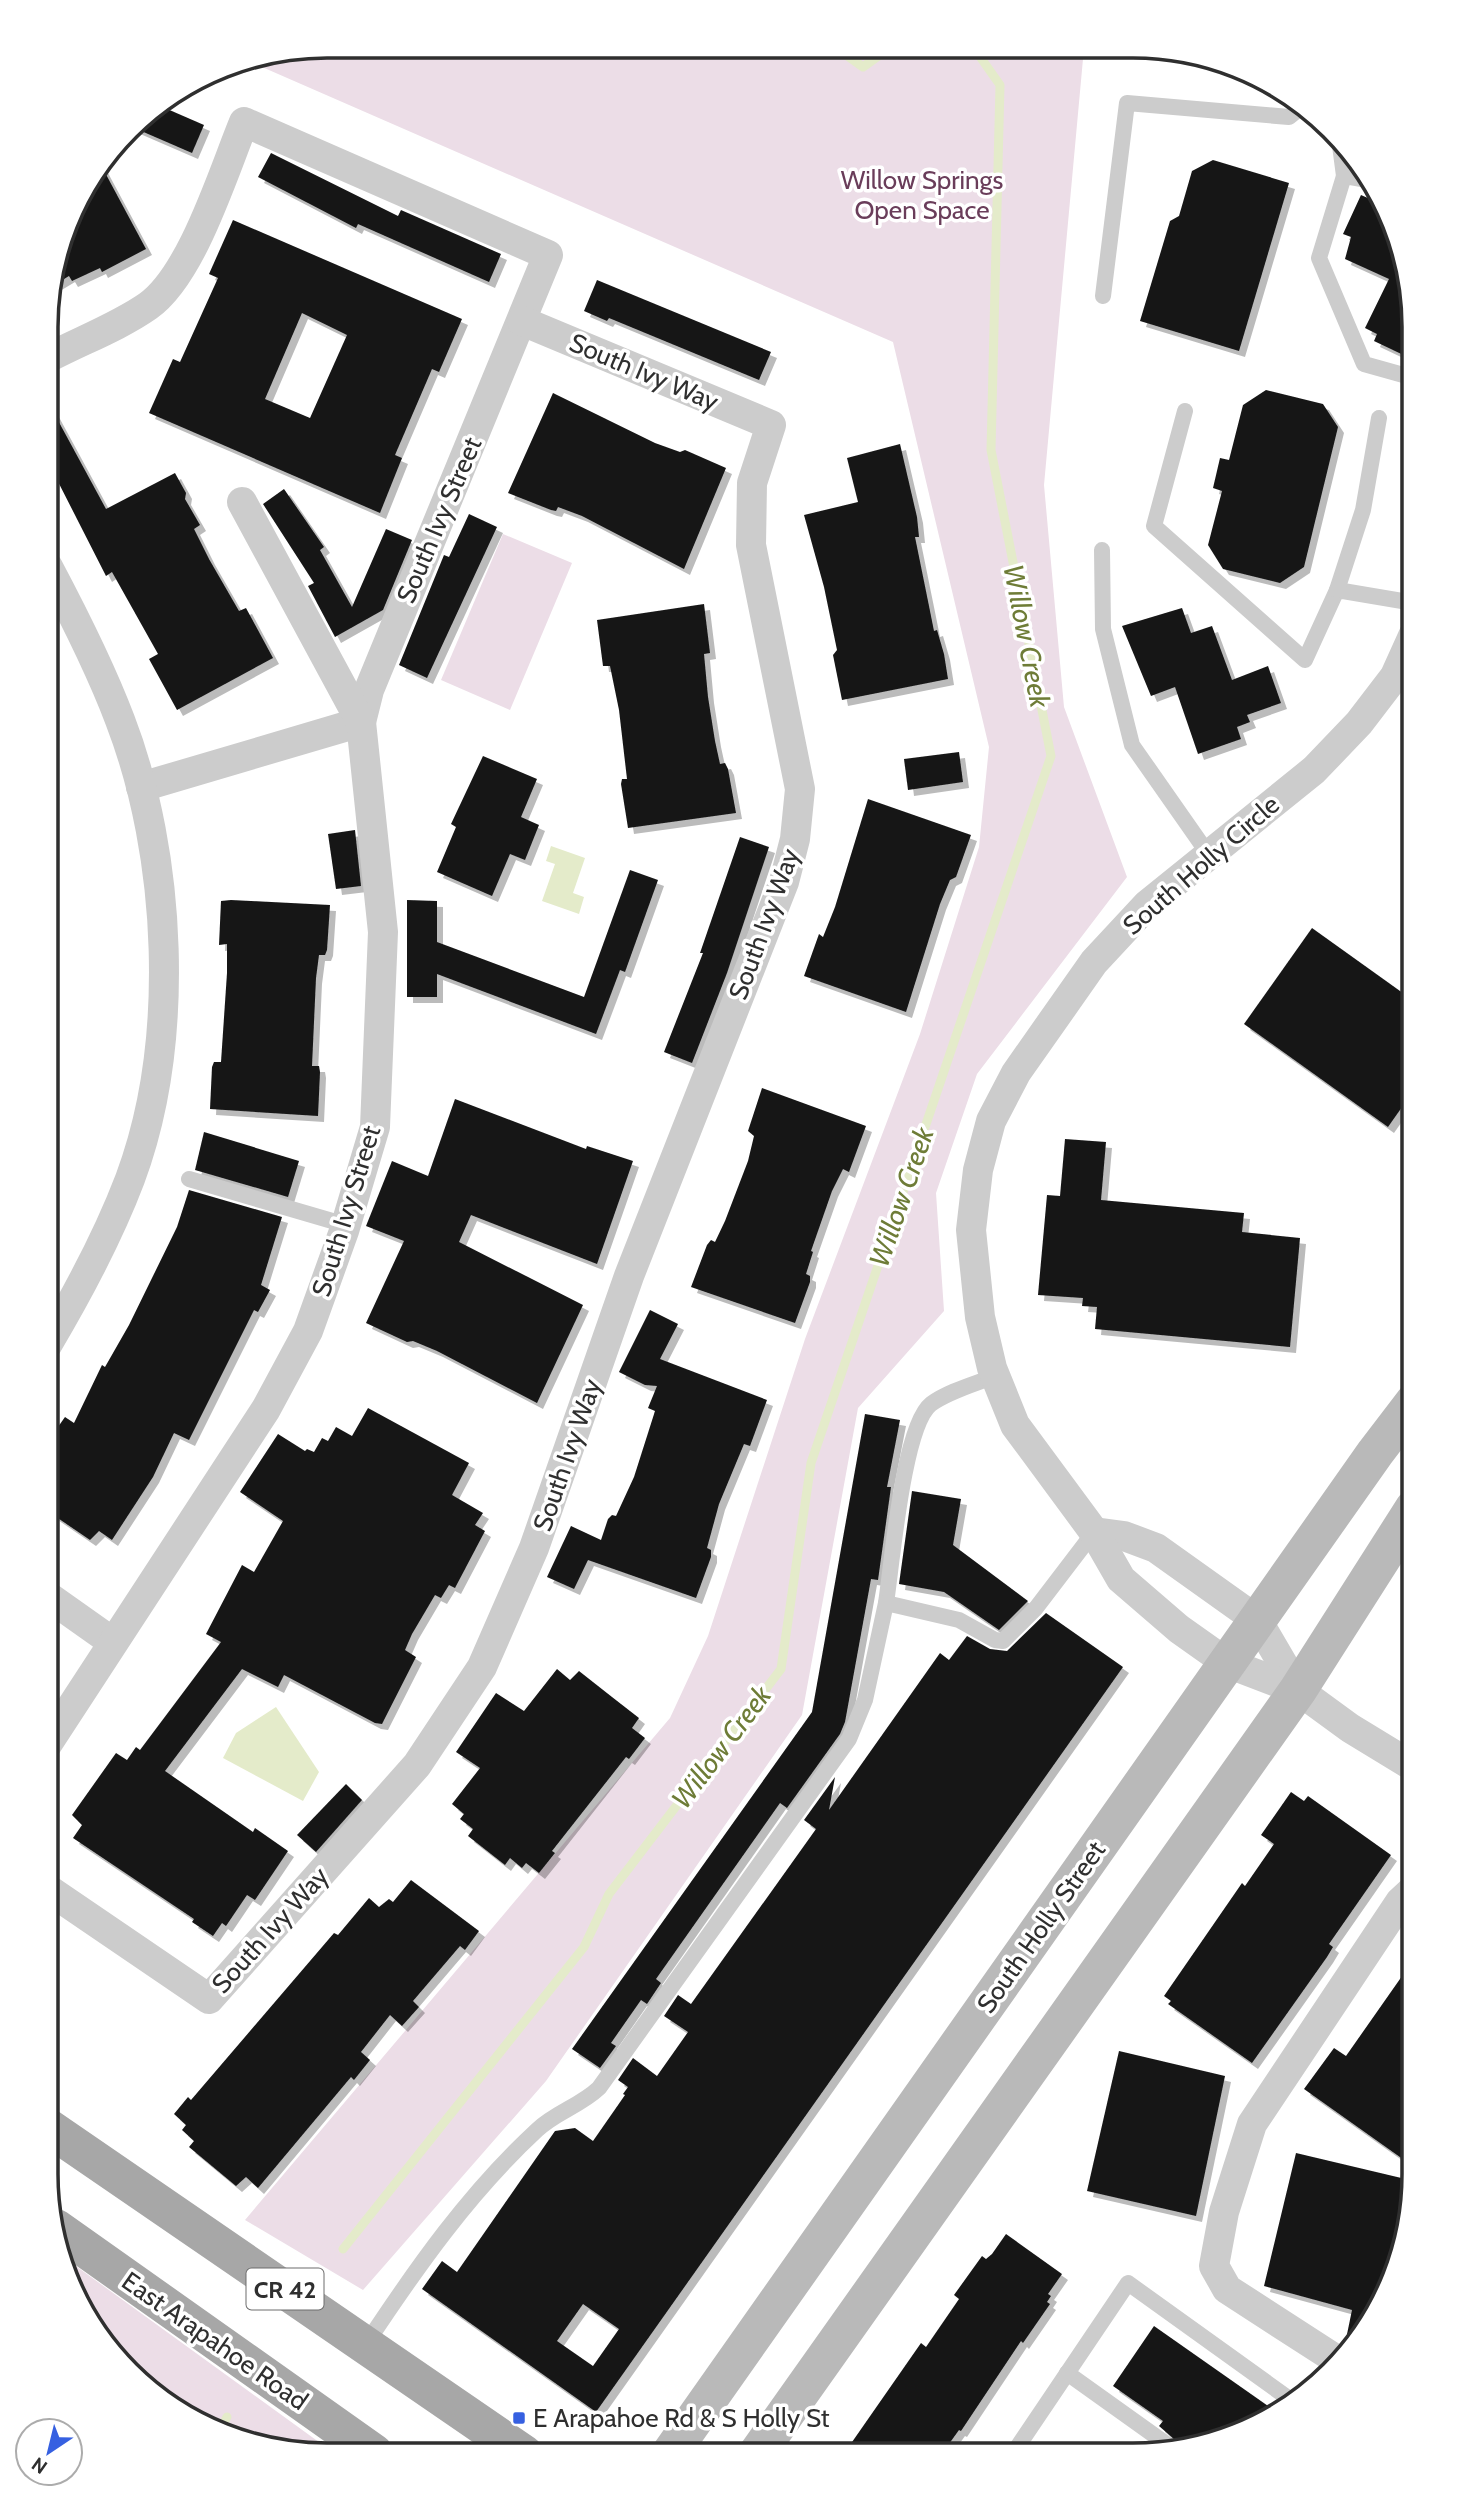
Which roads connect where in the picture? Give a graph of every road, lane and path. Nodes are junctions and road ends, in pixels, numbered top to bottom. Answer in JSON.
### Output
{"nodes":[{"id":1,"x":1295,"y":112,"type":"edge"},
{"id":2,"x":1341,"y":156,"type":"edge"},
{"id":3,"x":1344,"y":176,"type":"junction"},
{"id":4,"x":1358,"y":179,"type":"edge"},
{"id":5,"x":1102,"y":296,"type":"dead end"},
{"id":6,"x":522,"y":321,"type":"junction"},
{"id":7,"x":58,"y":353,"type":"edge"},
{"id":8,"x":1402,"y":375,"type":"edge"},
{"id":9,"x":1185,"y":411,"type":"dead end"},
{"id":10,"x":1379,"y":418,"type":"dead end"},
{"id":11,"x":242,"y":502,"type":"dead end"},
{"id":12,"x":1102,"y":550,"type":"dead end"},
{"id":13,"x":58,"y":587,"type":"edge"},
{"id":14,"x":1337,"y":590,"type":"junction"},
{"id":15,"x":1402,"y":601,"type":"edge"},
{"id":16,"x":1402,"y":661,"type":"edge"},
{"id":17,"x":362,"y":722,"type":"junction"},
{"id":18,"x":141,"y":787,"type":"junction"},
{"id":19,"x":1209,"y":855,"type":"junction"},
{"id":20,"x":189,"y":1179,"type":"dead end"},
{"id":21,"x":346,"y":1225,"type":"junction"},
{"id":22,"x":58,"y":1325,"type":"edge"},
{"id":23,"x":995,"y":1376,"type":"junction"},
{"id":24,"x":1402,"y":1419,"type":"edge"},
{"id":25,"x":1402,"y":1527,"type":"edge"},
{"id":26,"x":1094,"y":1532,"type":"junction"},
{"id":27,"x":886,"y":1603,"type":"junction"},
{"id":28,"x":58,"y":1604,"type":"edge"},
{"id":29,"x":1257,"y":1620,"type":"junction"},
{"id":30,"x":111,"y":1642,"type":"junction"},
{"id":31,"x":1227,"y":1663,"type":"junction"},
{"id":32,"x":1298,"y":1690,"type":"junction"},
{"id":33,"x":58,"y":1727,"type":"edge"},
{"id":34,"x":1402,"y":1760,"type":"edge"},
{"id":35,"x":58,"y":1896,"type":"edge"},
{"id":36,"x":1402,"y":1900,"type":"edge"},
{"id":37,"x":58,"y":2134,"type":"edge"},
{"id":38,"x":65,"y":2234,"type":"edge"},
{"id":39,"x":366,"y":2344,"type":"junction"},
{"id":40,"x":1331,"y":2356,"type":"edge"},
{"id":41,"x":1067,"y":2374,"type":"junction"},
{"id":42,"x":1286,"y":2396,"type":"edge"},
{"id":43,"x":1163,"y":2442,"type":"edge"},
{"id":44,"x":360,"y":2443,"type":"edge"},
{"id":45,"x":508,"y":2443,"type":"edge"},
{"id":46,"x":678,"y":2443,"type":"edge"},
{"id":47,"x":765,"y":2443,"type":"edge"},
{"id":48,"x":1022,"y":2443,"type":"edge"}],
"edges":[{"from":1,"to":5,"type":"lane"},
{"from":2,"to":3,"type":"lane"},
{"from":3,"to":4,"type":"lane"},
{"from":3,"to":8,"type":"lane"},
{"from":6,"to":7,"type":"street"},
{"from":6,"to":17,"type":"street","name":"South Ivy Street"},
{"from":6,"to":35,"type":"street","name":"South Ivy Way"},
{"from":9,"to":14,"type":"lane"},
{"from":10,"to":14,"type":"lane"},
{"from":11,"to":17,"type":"street","name":"South Ivy Street"},
{"from":12,"to":19,"type":"lane"},
{"from":13,"to":18,"type":"street"},
{"from":14,"to":15,"type":"lane"},
{"from":16,"to":19,"type":"street","name":"South Holly Circle"},
{"from":17,"to":18,"type":"street"},
{"from":17,"to":21,"type":"street","name":"South Ivy Street"},
{"from":18,"to":22,"type":"street"},
{"from":19,"to":23,"type":"street","name":"South Holly Circle"},
{"from":20,"to":21,"type":"lane"},
{"from":21,"to":30,"type":"street","name":"South Ivy Street"},
{"from":23,"to":26,"type":"street","name":"South Holly Circle"},
{"from":23,"to":27,"type":"lane"},
{"from":24,"to":29,"type":"main road","name":"South Holly Street"},
{"from":25,"to":32,"type":"main road"},
{"from":26,"to":27,"type":"lane"},
{"from":26,"to":29,"type":"street"},
{"from":26,"to":31,"type":"street","name":"South Holly Circle"},
{"from":27,"to":39,"type":"lane"},
{"from":28,"to":30,"type":"street"},
{"from":29,"to":31,"type":"main road","name":"South Holly Street"},
{"from":29,"to":32,"type":"street"},
{"from":30,"to":33,"type":"street"},
{"from":31,"to":32,"type":"street","name":"South Holly Circle"},
{"from":31,"to":46,"type":"main road","name":"South Holly Street"},
{"from":32,"to":34,"type":"street"},
{"from":32,"to":47,"type":"main road"},
{"from":36,"to":40,"type":"street"},
{"from":37,"to":39,"type":"main road","number":"CR 42"},
{"from":38,"to":44,"type":"main road","name":"East Arapahoe Road"},
{"from":39,"to":45,"type":"main road","number":"CR 42"},
{"from":41,"to":42,"type":"lane"},
{"from":41,"to":43,"type":"lane"},
{"from":41,"to":48,"type":"lane"}]}
